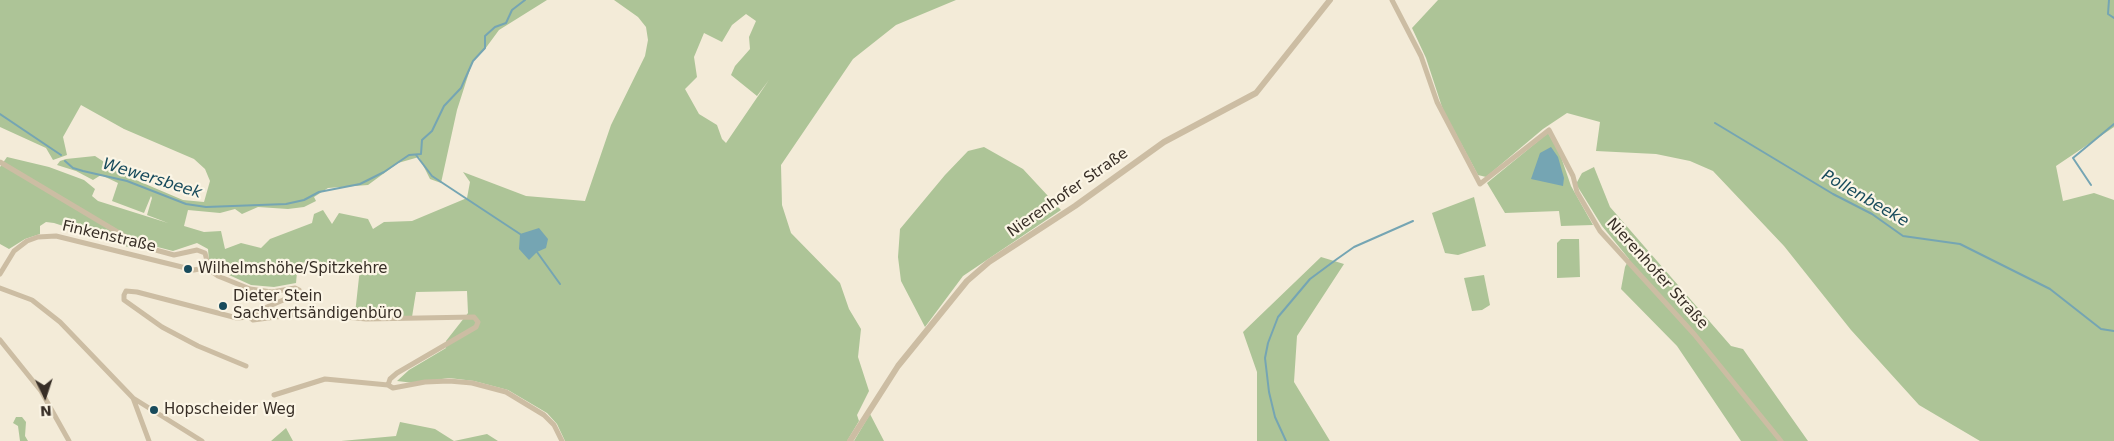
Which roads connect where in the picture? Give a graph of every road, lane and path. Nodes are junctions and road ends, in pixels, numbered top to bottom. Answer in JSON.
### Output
{"nodes":[{"id":1,"x":1330,"y":0,"type":"edge"},
{"id":2,"x":1392,"y":0,"type":"edge"},
{"id":3,"x":0,"y":162,"type":"edge"},
{"id":4,"x":205,"y":267,"type":"junction"},
{"id":5,"x":0,"y":274,"type":"edge"},
{"id":6,"x":0,"y":288,"type":"edge"},
{"id":7,"x":249,"y":317,"type":"junction"},
{"id":8,"x":0,"y":340,"type":"edge"},
{"id":9,"x":246,"y":366,"type":"dead end"},
{"id":10,"x":388,"y":385,"type":"junction"},
{"id":11,"x":274,"y":395,"type":"dead end"},
{"id":12,"x":133,"y":398,"type":"junction"},
{"id":13,"x":69,"y":441,"type":"edge"},
{"id":14,"x":149,"y":441,"type":"edge"},
{"id":15,"x":202,"y":441,"type":"edge"},
{"id":16,"x":562,"y":441,"type":"edge"},
{"id":17,"x":850,"y":441,"type":"edge"},
{"id":18,"x":1781,"y":441,"type":"edge"}],
"edges":[{"from":1,"to":17,"type":"street","name":"Nierenhofer Straße"},
{"from":2,"to":18,"type":"street","name":"Nierenhofer Straße"},
{"from":3,"to":4,"type":"street"},
{"from":4,"to":5,"type":"street","name":"Finkenstraße"},
{"from":4,"to":7,"type":"street"},
{"from":6,"to":12,"type":"street"},
{"from":7,"to":9,"type":"street"},
{"from":7,"to":10,"type":"street"},
{"from":8,"to":13,"type":"street"},
{"from":10,"to":11,"type":"street"},
{"from":10,"to":16,"type":"street"},
{"from":12,"to":14,"type":"street"},
{"from":12,"to":15,"type":"street"}]}
